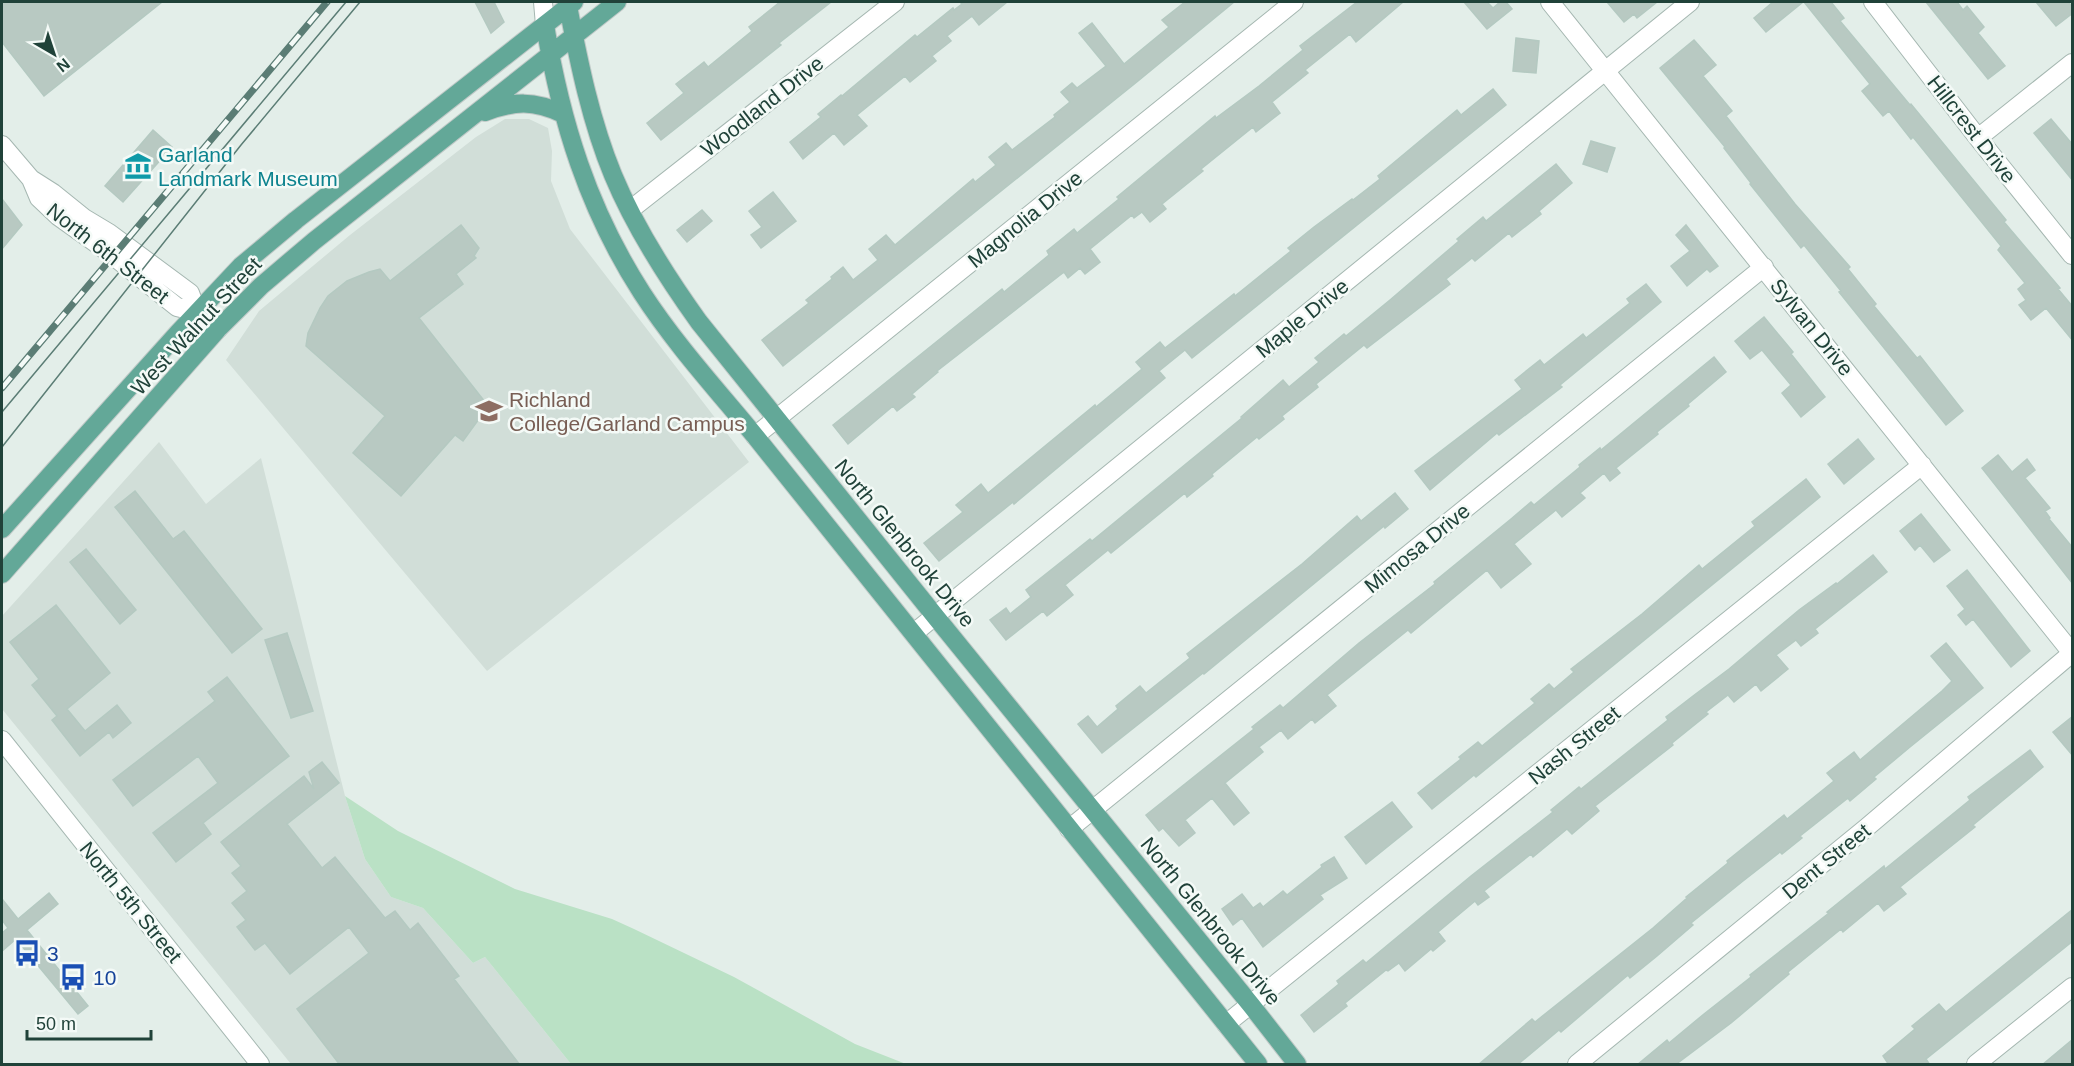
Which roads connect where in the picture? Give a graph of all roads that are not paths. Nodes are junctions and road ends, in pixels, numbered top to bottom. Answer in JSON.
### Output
{"nodes":[{"id":1,"x":543,"y":2,"type":"edge"},
{"id":2,"x":617,"y":2,"type":"edge"},
{"id":3,"x":895,"y":2,"type":"edge"},
{"id":4,"x":1294,"y":2,"type":"edge"},
{"id":5,"x":1550,"y":2,"type":"edge"},
{"id":6,"x":1690,"y":2,"type":"edge"},
{"id":7,"x":1873,"y":2,"type":"edge"},
{"id":8,"x":570,"y":3,"type":"edge"},
{"id":9,"x":545,"y":25,"type":"junction"},
{"id":10,"x":574,"y":36,"type":"junction"},
{"id":11,"x":550,"y":55,"type":"junction"},
{"id":12,"x":2073,"y":63,"type":"edge"},
{"id":13,"x":1606,"y":70,"type":"junction"},
{"id":14,"x":563,"y":114,"type":"junction"},
{"id":15,"x":472,"y":116,"type":"junction"},
{"id":16,"x":1978,"y":138,"type":"junction"},
{"id":17,"x":2,"y":145,"type":"edge"},
{"id":18,"x":630,"y":210,"type":"junction"},
{"id":19,"x":2073,"y":255,"type":"edge"},
{"id":20,"x":1764,"y":267,"type":"junction"},
{"id":21,"x":197,"y":312,"type":"junction"},
{"id":22,"x":218,"y":329,"type":"junction"},
{"id":23,"x":777,"y":418,"type":"junction"},
{"id":24,"x":755,"y":436,"type":"junction"},
{"id":25,"x":1922,"y":465,"type":"junction"},
{"id":26,"x":2,"y":529,"type":"edge"},
{"id":27,"x":2,"y":574,"type":"edge"},
{"id":28,"x":935,"y":616,"type":"junction"},
{"id":29,"x":914,"y":633,"type":"junction"},
{"id":30,"x":2073,"y":653,"type":"edge"},
{"id":31,"x":2,"y":740,"type":"edge"},
{"id":32,"x":1093,"y":810,"type":"junction"},
{"id":33,"x":1069,"y":829,"type":"junction"},
{"id":34,"x":2073,"y":987,"type":"edge"},
{"id":35,"x":1251,"y":1005,"type":"junction"},
{"id":36,"x":1226,"y":1024,"type":"junction"},
{"id":37,"x":260,"y":1065,"type":"edge"},
{"id":38,"x":1258,"y":1065,"type":"edge"},
{"id":39,"x":1297,"y":1065,"type":"edge"},
{"id":40,"x":1576,"y":1065,"type":"edge"},
{"id":41,"x":1976,"y":1065,"type":"edge"}],
"edges":[{"from":1,"to":9,"type":"street"},
{"from":2,"to":10,"type":"main road","name":"West Walnut Street"},
{"from":3,"to":18,"type":"street","name":"Woodland Drive"},
{"from":4,"to":23,"type":"street","name":"Magnolia Drive"},
{"from":5,"to":13,"type":"street","name":"Sylvan Drive"},
{"from":6,"to":13,"type":"street","name":"Maple Drive"},
{"from":7,"to":16,"type":"street","name":"Hillcrest Drive"},
{"from":8,"to":9,"type":"main road","name":"West Walnut Street"},
{"from":8,"to":10,"type":"main road","name":"North Glenbrook Drive"},
{"from":9,"to":11,"type":"main road"},
{"from":9,"to":21,"type":"main road","name":"West Walnut Street"},
{"from":10,"to":11,"type":"main road","name":"West Walnut Street"},
{"from":10,"to":18,"type":"main road","name":"North Glenbrook Drive"},
{"from":11,"to":14,"type":"main road"},
{"from":11,"to":15,"type":"main road","name":"West Walnut Street"},
{"from":12,"to":16,"type":"street"},
{"from":13,"to":20,"type":"street","name":"Sylvan Drive"},
{"from":13,"to":28,"type":"street","name":"Maple Drive"},
{"from":14,"to":15,"type":"main road"},
{"from":14,"to":24,"type":"main road"},
{"from":15,"to":22,"type":"main road","name":"West Walnut Street"},
{"from":16,"to":19,"type":"street","name":"Hillcrest Drive"},
{"from":17,"to":21,"type":"street","name":"North 6th Street"},
{"from":18,"to":23,"type":"main road","name":"North Glenbrook Drive"},
{"from":20,"to":25,"type":"street","name":"Sylvan Drive"},
{"from":20,"to":32,"type":"street","name":"Mimosa Drive"},
{"from":21,"to":22,"type":"street","name":"North 6th Street"},
{"from":21,"to":26,"type":"main road","name":"West Walnut Street"},
{"from":22,"to":27,"type":"main road","name":"West Walnut Street"},
{"from":23,"to":24,"type":"street","name":"Magnolia Drive"},
{"from":23,"to":28,"type":"main road","name":"North Glenbrook Drive"},
{"from":24,"to":29,"type":"main road"},
{"from":25,"to":30,"type":"street","name":"Sylvan Drive"},
{"from":25,"to":35,"type":"street","name":"Nash Street"},
{"from":28,"to":29,"type":"street","name":"Maple Drive"},
{"from":28,"to":32,"type":"main road","name":"North Glenbrook Drive"},
{"from":29,"to":33,"type":"main road"},
{"from":30,"to":40,"type":"street","name":"Dent Street"},
{"from":31,"to":37,"type":"street","name":"North 5th Street"},
{"from":32,"to":33,"type":"street","name":"Mimosa Drive"},
{"from":32,"to":35,"type":"main road","name":"North Glenbrook Drive"},
{"from":33,"to":36,"type":"main road"},
{"from":34,"to":41,"type":"street"},
{"from":35,"to":36,"type":"street","name":"Nash Street"},
{"from":35,"to":39,"type":"main road","name":"North Glenbrook Drive"},
{"from":36,"to":38,"type":"main road"}]}
